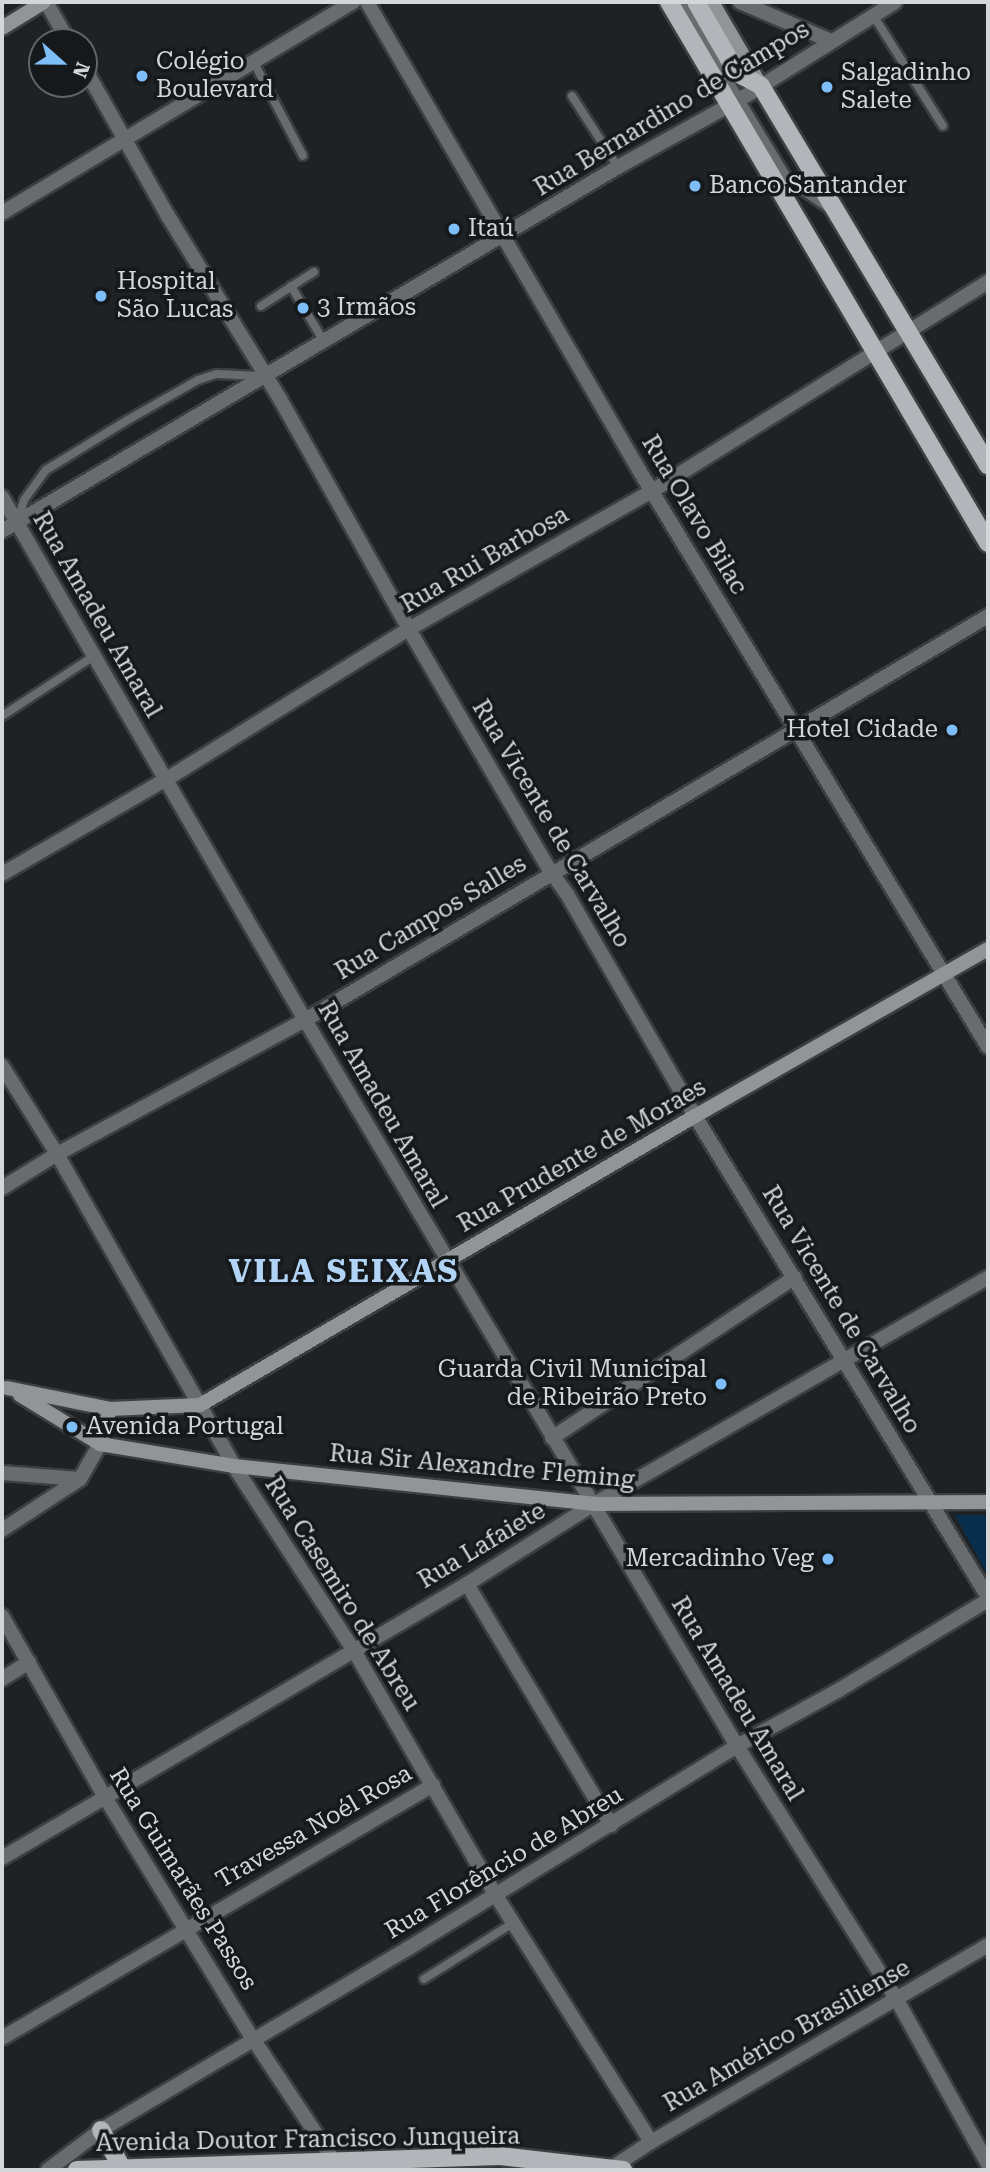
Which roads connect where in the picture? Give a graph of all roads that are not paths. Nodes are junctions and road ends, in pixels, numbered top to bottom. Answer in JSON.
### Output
{"nodes":[{"id":1,"x":45,"y":2,"type":"edge"},
{"id":2,"x":353,"y":2,"type":"edge"},
{"id":3,"x":367,"y":2,"type":"edge"},
{"id":4,"x":669,"y":2,"type":"edge"},
{"id":5,"x":681,"y":2,"type":"edge"},
{"id":6,"x":696,"y":2,"type":"edge"},
{"id":7,"x":712,"y":2,"type":"edge"},
{"id":8,"x":740,"y":2,"type":"edge"},
{"id":9,"x":895,"y":2,"type":"edge"},
{"id":10,"x":873,"y":15,"type":"junction"},
{"id":11,"x":2,"y":28,"type":"edge"},
{"id":12,"x":61,"y":28,"type":"edge"},
{"id":13,"x":831,"y":41,"type":"junction"},
{"id":14,"x":253,"y":61,"type":"junction"},
{"id":15,"x":761,"y":86,"type":"junction"},
{"id":16,"x":98,"y":91,"type":"edge"},
{"id":17,"x":572,"y":96,"type":"dead end"},
{"id":18,"x":734,"y":103,"type":"junction"},
{"id":19,"x":943,"y":126,"type":"dead end"},
{"id":20,"x":125,"y":137,"type":"junction"},
{"id":21,"x":303,"y":156,"type":"dead end"},
{"id":22,"x":618,"y":167,"type":"junction"},
{"id":23,"x":2,"y":214,"type":"edge"},
{"id":24,"x":839,"y":216,"type":"junction"},
{"id":25,"x":502,"y":235,"type":"junction"},
{"id":26,"x":314,"y":272,"type":"dead end"},
{"id":27,"x":988,"y":282,"type":"edge"},
{"id":28,"x":291,"y":286,"type":"junction"},
{"id":29,"x":261,"y":306,"type":"dead end"},
{"id":30,"x":908,"y":330,"type":"junction"},
{"id":31,"x":323,"y":340,"type":"junction"},
{"id":32,"x":876,"y":351,"type":"junction"},
{"id":33,"x":265,"y":376,"type":"junction"},
{"id":34,"x":988,"y":465,"type":"edge"},
{"id":35,"x":652,"y":491,"type":"junction"},
{"id":36,"x":2,"y":497,"type":"edge"},
{"id":37,"x":17,"y":522,"type":"junction"},
{"id":38,"x":2,"y":531,"type":"edge"},
{"id":39,"x":988,"y":543,"type":"edge"},
{"id":40,"x":988,"y":615,"type":"edge"},
{"id":41,"x":409,"y":629,"type":"junction"},
{"id":42,"x":94,"y":656,"type":"junction"},
{"id":43,"x":2,"y":716,"type":"edge"},
{"id":44,"x":796,"y":729,"type":"junction"},
{"id":45,"x":165,"y":779,"type":"junction"},
{"id":46,"x":551,"y":873,"type":"junction"},
{"id":47,"x":2,"y":874,"type":"edge"},
{"id":48,"x":988,"y":949,"type":"edge"},
{"id":49,"x":946,"y":975,"type":"junction"},
{"id":50,"x":305,"y":1020,"type":"junction"},
{"id":51,"x":988,"y":1047,"type":"edge"},
{"id":52,"x":2,"y":1066,"type":"edge"},
{"id":53,"x":695,"y":1115,"type":"junction"},
{"id":54,"x":58,"y":1154,"type":"junction"},
{"id":55,"x":2,"y":1188,"type":"edge"},
{"id":56,"x":448,"y":1262,"type":"junction"},
{"id":57,"x":794,"y":1277,"type":"junction"},
{"id":58,"x":988,"y":1277,"type":"edge"},
{"id":59,"x":844,"y":1360,"type":"junction"},
{"id":60,"x":5,"y":1387,"type":"edge"},
{"id":61,"x":200,"y":1405,"type":"junction"},
{"id":62,"x":110,"y":1409,"type":"junction"},
{"id":63,"x":552,"y":1438,"type":"junction"},
{"id":64,"x":100,"y":1444,"type":"junction"},
{"id":65,"x":234,"y":1466,"type":"junction"},
{"id":66,"x":2,"y":1473,"type":"edge"},
{"id":67,"x":80,"y":1479,"type":"junction"},
{"id":68,"x":988,"y":1502,"type":"edge"},
{"id":69,"x":594,"y":1504,"type":"junction"},
{"id":70,"x":934,"y":1504,"type":"junction"},
{"id":71,"x":2,"y":1530,"type":"edge"},
{"id":72,"x":467,"y":1584,"type":"junction"},
{"id":73,"x":988,"y":1598,"type":"edge"},
{"id":74,"x":2,"y":1616,"type":"edge"},
{"id":75,"x":353,"y":1649,"type":"junction"},
{"id":76,"x":29,"y":1662,"type":"junction"},
{"id":77,"x":2,"y":1679,"type":"edge"},
{"id":78,"x":737,"y":1746,"type":"junction"},
{"id":79,"x":433,"y":1785,"type":"junction"},
{"id":80,"x":105,"y":1797,"type":"junction"},
{"id":81,"x":611,"y":1825,"type":"junction"},
{"id":82,"x":2,"y":1858,"type":"edge"},
{"id":83,"x":495,"y":1894,"type":"junction"},
{"id":84,"x":513,"y":1923,"type":"junction"},
{"id":85,"x":188,"y":1927,"type":"junction"},
{"id":86,"x":988,"y":1945,"type":"edge"},
{"id":87,"x":424,"y":1979,"type":"dead end"},
{"id":88,"x":897,"y":2000,"type":"junction"},
{"id":89,"x":2,"y":2038,"type":"edge"},
{"id":90,"x":253,"y":2039,"type":"junction"},
{"id":91,"x":101,"y":2130,"type":"junction"},
{"id":92,"x":651,"y":2141,"type":"junction"},
{"id":93,"x":334,"y":2161,"type":"junction"},
{"id":94,"x":988,"y":2164,"type":"edge"},
{"id":95,"x":122,"y":2168,"type":"junction"},
{"id":96,"x":617,"y":2169,"type":"edge"},
{"id":97,"x":48,"y":2170,"type":"edge"},
{"id":98,"x":77,"y":2170,"type":"edge"}],
"edges":[{"from":1,"to":11,"type":"main road"},
{"from":1,"to":12,"type":"street"},
{"from":2,"to":14,"type":"street"},
{"from":3,"to":25,"type":"street","name":"Rua Olavo Bilac"},
{"from":4,"to":18,"type":"main road"},
{"from":5,"to":18,"type":"lane"},
{"from":6,"to":15,"type":"main road"},
{"from":7,"to":15,"type":"main road"},
{"from":8,"to":13,"type":"street"},
{"from":9,"to":10,"type":"street","name":"Rua Bernardino de Campos"},
{"from":10,"to":13,"type":"street","name":"Rua Bernardino de Campos"},
{"from":10,"to":19,"type":"lane"},
{"from":13,"to":15,"type":"street","name":"Rua Bernardino de Campos"},
{"from":14,"to":20,"type":"street"},
{"from":14,"to":21,"type":"lane"},
{"from":15,"to":18,"type":"street","name":"Rua Bernardino de Campos"},
{"from":15,"to":24,"type":"main road"},
{"from":16,"to":20,"type":"street","name":"Rua Vicente de Carvalho"},
{"from":17,"to":22,"type":"lane"},
{"from":18,"to":22,"type":"street","name":"Rua Bernardino de Campos"},
{"from":18,"to":24,"type":"lane"},
{"from":18,"to":32,"type":"main road"},
{"from":20,"to":23,"type":"street"},
{"from":20,"to":33,"type":"street","name":"Rua Vicente de Carvalho"},
{"from":22,"to":25,"type":"street","name":"Rua Bernardino de Campos"},
{"from":24,"to":30,"type":"main road"},
{"from":25,"to":31,"type":"street","name":"Rua Bernardino de Campos"},
{"from":25,"to":35,"type":"street","name":"Rua Olavo Bilac"},
{"from":26,"to":28,"type":"lane"},
{"from":27,"to":30,"type":"street","name":"Rua Rui Barbosa"},
{"from":28,"to":29,"type":"lane"},
{"from":28,"to":31,"type":"lane"},
{"from":30,"to":32,"type":"street","name":"Rua Rui Barbosa"},
{"from":30,"to":34,"type":"main road"},
{"from":31,"to":33,"type":"street","name":"Rua Bernardino de Campos"},
{"from":32,"to":35,"type":"street","name":"Rua Rui Barbosa"},
{"from":32,"to":39,"type":"main road"},
{"from":33,"to":37,"type":"street","name":"Rua Bernardino de Campos"},
{"from":33,"to":37,"type":"lane"},
{"from":33,"to":41,"type":"street","name":"Rua Vicente de Carvalho"},
{"from":35,"to":41,"type":"street","name":"Rua Rui Barbosa"},
{"from":35,"to":44,"type":"street","name":"Rua Olavo Bilac"},
{"from":36,"to":37,"type":"street","name":"Rua Amadeu Amaral"},
{"from":37,"to":38,"type":"street","name":"Rua Bernardino de Campos"},
{"from":37,"to":42,"type":"street","name":"Rua Amadeu Amaral"},
{"from":40,"to":44,"type":"street","name":"Rua Campos Salles"},
{"from":41,"to":45,"type":"street","name":"Rua Rui Barbosa"},
{"from":41,"to":46,"type":"street","name":"Rua Vicente de Carvalho"},
{"from":42,"to":43,"type":"lane"},
{"from":42,"to":45,"type":"street","name":"Rua Amadeu Amaral"},
{"from":44,"to":46,"type":"street","name":"Rua Campos Salles"},
{"from":44,"to":49,"type":"street","name":"Rua Olavo Bilac"},
{"from":45,"to":47,"type":"street","name":"Rua Rui Barbosa"},
{"from":45,"to":50,"type":"street","name":"Rua Amadeu Amaral"},
{"from":46,"to":50,"type":"street","name":"Rua Campos Salles"},
{"from":46,"to":53,"type":"street","name":"Rua Vicente de Carvalho"},
{"from":48,"to":49,"type":"main road","name":"Rua Prudente de Moraes"},
{"from":49,"to":51,"type":"street","name":"Rua Olavo Bilac"},
{"from":49,"to":53,"type":"main road","name":"Rua Prudente de Moraes"},
{"from":50,"to":54,"type":"street","name":"Rua Campos Salles"},
{"from":50,"to":56,"type":"street","name":"Rua Amadeu Amaral"},
{"from":52,"to":54,"type":"street","name":"Rua Casemiro de Abreu"},
{"from":53,"to":56,"type":"main road","name":"Rua Prudente de Moraes"},
{"from":53,"to":57,"type":"street","name":"Rua Vicente de Carvalho"},
{"from":54,"to":55,"type":"street","name":"Rua Campos Salles"},
{"from":54,"to":61,"type":"street","name":"Rua Casemiro de Abreu"},
{"from":56,"to":61,"type":"main road","name":"Rua Prudente de Moraes"},
{"from":56,"to":63,"type":"street","name":"Rua Amadeu Amaral"},
{"from":57,"to":59,"type":"street","name":"Rua Vicente de Carvalho"},
{"from":57,"to":63,"type":"street"},
{"from":58,"to":59,"type":"street","name":"Rua Lafaiete"},
{"from":59,"to":69,"type":"street","name":"Rua Lafaiete"},
{"from":59,"to":70,"type":"street","name":"Rua Vicente de Carvalho"},
{"from":60,"to":62,"type":"main road"},
{"from":60,"to":64,"type":"main road"},
{"from":61,"to":62,"type":"main road"},
{"from":61,"to":65,"type":"street","name":"Rua Casemiro de Abreu"},
{"from":62,"to":64,"type":"main road"},
{"from":63,"to":69,"type":"street","name":"Rua Amadeu Amaral"},
{"from":64,"to":65,"type":"main road","name":"Rua Sir Alexandre Fleming"},
{"from":64,"to":67,"type":"street"},
{"from":65,"to":69,"type":"main road","name":"Rua Sir Alexandre Fleming"},
{"from":65,"to":75,"type":"street","name":"Rua Casemiro de Abreu"},
{"from":66,"to":67,"type":"street"},
{"from":67,"to":71,"type":"street"},
{"from":68,"to":70,"type":"main road","name":"Rua Sir Alexandre Fleming"},
{"from":69,"to":70,"type":"main road","name":"Rua Sir Alexandre Fleming"},
{"from":69,"to":72,"type":"street","name":"Rua Lafaiete"},
{"from":69,"to":78,"type":"street","name":"Rua Amadeu Amaral"},
{"from":70,"to":73,"type":"street","name":"Rua Vicente de Carvalho"},
{"from":72,"to":75,"type":"street","name":"Rua Lafaiete"},
{"from":72,"to":81,"type":"street"},
{"from":73,"to":78,"type":"street","name":"Rua Florêncio de Abreu"},
{"from":74,"to":76,"type":"street","name":"Rua Guimarães Passos"},
{"from":75,"to":79,"type":"street","name":"Rua Casemiro de Abreu"},
{"from":75,"to":80,"type":"street","name":"Rua Lafaiete"},
{"from":76,"to":77,"type":"street"},
{"from":76,"to":80,"type":"street","name":"Rua Guimarães Passos"},
{"from":78,"to":81,"type":"street","name":"Rua Florêncio de Abreu"},
{"from":78,"to":88,"type":"street","name":"Rua Amadeu Amaral"},
{"from":79,"to":83,"type":"street","name":"Rua Casemiro de Abreu"},
{"from":79,"to":85,"type":"street","name":"Travessa Noél Rosa"},
{"from":80,"to":82,"type":"street","name":"Rua Lafaiete"},
{"from":80,"to":85,"type":"street","name":"Rua Guimarães Passos"},
{"from":81,"to":83,"type":"street","name":"Rua Florêncio de Abreu"},
{"from":83,"to":84,"type":"street","name":"Rua Casemiro de Abreu"},
{"from":83,"to":90,"type":"street","name":"Rua Florêncio de Abreu"},
{"from":84,"to":87,"type":"lane"},
{"from":84,"to":92,"type":"street","name":"Rua Casemiro de Abreu"},
{"from":85,"to":89,"type":"street","name":"Travessa Noél Rosa"},
{"from":85,"to":90,"type":"street","name":"Rua Guimarães Passos"},
{"from":86,"to":88,"type":"street","name":"Rua Américo Brasiliense"},
{"from":88,"to":92,"type":"street","name":"Rua Américo Brasiliense"},
{"from":88,"to":94,"type":"street","name":"Rua Amadeu Amaral"},
{"from":90,"to":91,"type":"street","name":"Rua Florêncio de Abreu"},
{"from":90,"to":93,"type":"street","name":"Rua Guimarães Passos"},
{"from":91,"to":95,"type":"main road"},
{"from":91,"to":97,"type":"street","name":"Rua Florêncio de Abreu"},
{"from":92,"to":96,"type":"street","name":"Rua Américo Brasiliense"},
{"from":93,"to":95,"type":"main road","name":"Avenida Doutor Francisco Junqueira"},
{"from":93,"to":96,"type":"main road","name":"Avenida Doutor Francisco Junqueira"},
{"from":95,"to":98,"type":"main road","name":"Avenida Doutor Francisco Junqueira"}]}
